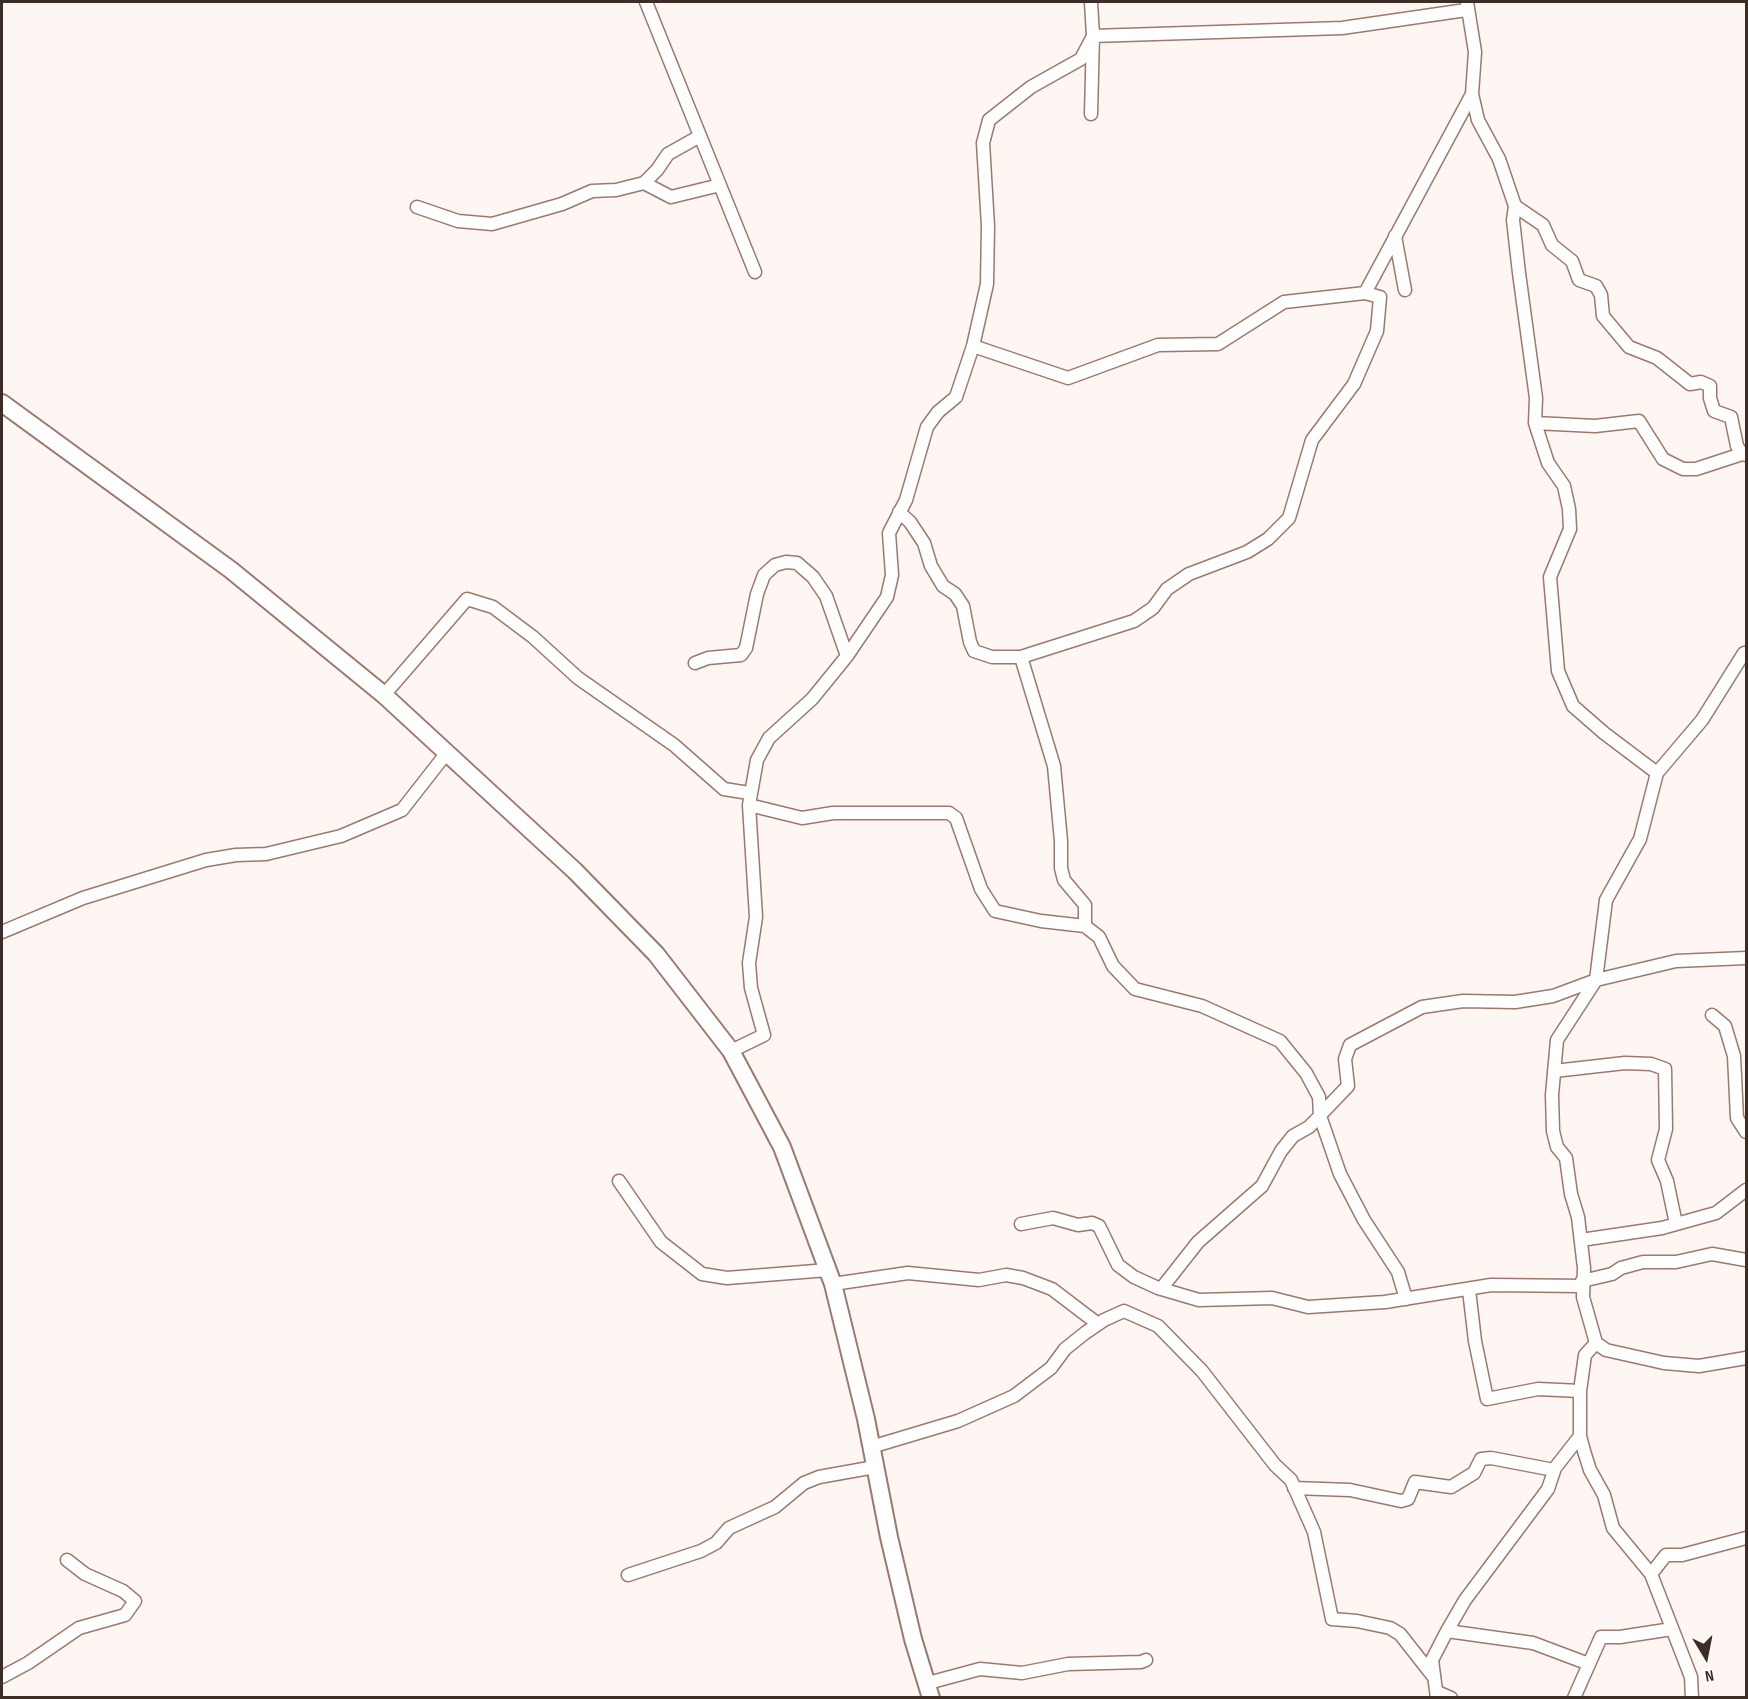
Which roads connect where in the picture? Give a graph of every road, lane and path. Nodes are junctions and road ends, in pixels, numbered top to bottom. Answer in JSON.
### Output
{"nodes":[{"id":1,"x":646,"y":2,"type":"edge"},
{"id":2,"x":1090,"y":2,"type":"edge"},
{"id":3,"x":1466,"y":6,"type":"edge"},
{"id":4,"x":1093,"y":36,"type":"junction"},
{"id":5,"x":1472,"y":94,"type":"junction"},
{"id":6,"x":1091,"y":114,"type":"dead end"},
{"id":7,"x":700,"y":136,"type":"junction"},
{"id":8,"x":644,"y":183,"type":"junction"},
{"id":9,"x":720,"y":185,"type":"junction"},
{"id":10,"x":1515,"y":206,"type":"junction"},
{"id":11,"x":417,"y":207,"type":"dead end"},
{"id":12,"x":1395,"y":236,"type":"junction"},
{"id":13,"x":755,"y":272,"type":"dead end"},
{"id":14,"x":1405,"y":290,"type":"dead end"},
{"id":15,"x":1365,"y":293,"type":"junction"},
{"id":16,"x":973,"y":346,"type":"junction"},
{"id":17,"x":2,"y":403,"type":"edge"},
{"id":18,"x":1535,"y":423,"type":"junction"},
{"id":19,"x":1744,"y":455,"type":"edge"},
{"id":20,"x":899,"y":512,"type":"junction"},
{"id":21,"x":1745,"y":652,"type":"edge"},
{"id":22,"x":847,"y":656,"type":"junction"},
{"id":23,"x":1020,"y":657,"type":"junction"},
{"id":24,"x":695,"y":663,"type":"dead end"},
{"id":25,"x":384,"y":695,"type":"junction"},
{"id":26,"x":445,"y":755,"type":"junction"},
{"id":27,"x":1656,"y":773,"type":"junction"},
{"id":28,"x":749,"y":799,"type":"junction"},
{"id":29,"x":1085,"y":926,"type":"junction"},
{"id":30,"x":2,"y":932,"type":"edge"},
{"id":31,"x":1746,"y":958,"type":"edge"},
{"id":32,"x":1596,"y":980,"type":"junction"},
{"id":33,"x":1712,"y":1015,"type":"dead end"},
{"id":34,"x":731,"y":1051,"type":"junction"},
{"id":35,"x":1554,"y":1071,"type":"junction"},
{"id":36,"x":1321,"y":1114,"type":"junction"},
{"id":37,"x":1746,"y":1132,"type":"edge"},
{"id":38,"x":619,"y":1181,"type":"dead end"},
{"id":39,"x":1746,"y":1190,"type":"edge"},
{"id":40,"x":1021,"y":1224,"type":"dead end"},
{"id":41,"x":1676,"y":1224,"type":"junction"},
{"id":42,"x":1581,"y":1240,"type":"junction"},
{"id":43,"x":1746,"y":1260,"type":"edge"},
{"id":44,"x":831,"y":1277,"type":"junction"},
{"id":45,"x":1582,"y":1283,"type":"junction"},
{"id":46,"x":1161,"y":1289,"type":"junction"},
{"id":47,"x":1470,"y":1290,"type":"junction"},
{"id":48,"x":1406,"y":1299,"type":"junction"},
{"id":49,"x":1098,"y":1324,"type":"junction"},
{"id":50,"x":1596,"y":1343,"type":"junction"},
{"id":51,"x":1746,"y":1358,"type":"edge"},
{"id":52,"x":1580,"y":1391,"type":"junction"},
{"id":53,"x":1580,"y":1436,"type":"junction"},
{"id":54,"x":871,"y":1447,"type":"junction"},
{"id":55,"x":875,"y":1467,"type":"junction"},
{"id":56,"x":1554,"y":1470,"type":"junction"},
{"id":57,"x":1294,"y":1488,"type":"junction"},
{"id":58,"x":1746,"y":1538,"type":"edge"},
{"id":59,"x":67,"y":1560,"type":"dead end"},
{"id":60,"x":1651,"y":1574,"type":"junction"},
{"id":61,"x":628,"y":1575,"type":"dead end"},
{"id":62,"x":1672,"y":1629,"type":"junction"},
{"id":63,"x":1447,"y":1631,"type":"junction"},
{"id":64,"x":1146,"y":1660,"type":"dead end"},
{"id":65,"x":1589,"y":1664,"type":"junction"},
{"id":66,"x":1433,"y":1676,"type":"junction"},
{"id":67,"x":2,"y":1677,"type":"edge"},
{"id":68,"x":930,"y":1690,"type":"edge"},
{"id":69,"x":1437,"y":1695,"type":"edge"},
{"id":70,"x":1451,"y":1698,"type":"edge"},
{"id":71,"x":1574,"y":1698,"type":"edge"},
{"id":72,"x":1692,"y":1698,"type":"edge"}],
"edges":[{"from":1,"to":7,"type":"street"},
{"from":2,"to":4,"type":"street"},
{"from":3,"to":4,"type":"street"},
{"from":3,"to":5,"type":"street"},
{"from":4,"to":6,"type":"street"},
{"from":4,"to":16,"type":"street"},
{"from":5,"to":10,"type":"street"},
{"from":5,"to":12,"type":"street"},
{"from":7,"to":8,"type":"street"},
{"from":7,"to":9,"type":"street"},
{"from":8,"to":9,"type":"street"},
{"from":8,"to":11,"type":"street"},
{"from":9,"to":13,"type":"street"},
{"from":10,"to":18,"type":"street"},
{"from":10,"to":19,"type":"street"},
{"from":12,"to":14,"type":"street"},
{"from":12,"to":15,"type":"street"},
{"from":15,"to":16,"type":"street"},
{"from":15,"to":23,"type":"street"},
{"from":16,"to":20,"type":"street"},
{"from":17,"to":25,"type":"street"},
{"from":18,"to":19,"type":"street"},
{"from":18,"to":27,"type":"street"},
{"from":20,"to":22,"type":"street"},
{"from":20,"to":23,"type":"street"},
{"from":21,"to":27,"type":"street"},
{"from":22,"to":24,"type":"street"},
{"from":22,"to":28,"type":"street"},
{"from":23,"to":29,"type":"street"},
{"from":25,"to":26,"type":"street"},
{"from":25,"to":28,"type":"street"},
{"from":26,"to":30,"type":"street"},
{"from":26,"to":34,"type":"street"},
{"from":27,"to":32,"type":"street"},
{"from":28,"to":29,"type":"street"},
{"from":28,"to":34,"type":"street"},
{"from":29,"to":36,"type":"street"},
{"from":31,"to":32,"type":"street"},
{"from":32,"to":35,"type":"street"},
{"from":32,"to":36,"type":"street"},
{"from":33,"to":37,"type":"street"},
{"from":34,"to":44,"type":"street"},
{"from":35,"to":41,"type":"street"},
{"from":35,"to":42,"type":"street"},
{"from":36,"to":46,"type":"street"},
{"from":36,"to":48,"type":"street"},
{"from":38,"to":44,"type":"street"},
{"from":39,"to":41,"type":"street"},
{"from":40,"to":46,"type":"street"},
{"from":41,"to":42,"type":"street"},
{"from":42,"to":45,"type":"street"},
{"from":43,"to":45,"type":"street"},
{"from":44,"to":49,"type":"street"},
{"from":44,"to":54,"type":"street"},
{"from":45,"to":47,"type":"street"},
{"from":45,"to":50,"type":"street"},
{"from":46,"to":48,"type":"street"},
{"from":47,"to":48,"type":"street"},
{"from":47,"to":52,"type":"street"},
{"from":49,"to":54,"type":"street"},
{"from":49,"to":57,"type":"street"},
{"from":50,"to":51,"type":"street"},
{"from":50,"to":52,"type":"street"},
{"from":52,"to":53,"type":"street"},
{"from":53,"to":56,"type":"street"},
{"from":53,"to":60,"type":"street"},
{"from":54,"to":55,"type":"street"},
{"from":55,"to":61,"type":"street"},
{"from":55,"to":68,"type":"street"},
{"from":56,"to":57,"type":"street"},
{"from":56,"to":63,"type":"street"},
{"from":57,"to":66,"type":"street"},
{"from":58,"to":60,"type":"street"},
{"from":59,"to":67,"type":"street"},
{"from":60,"to":62,"type":"street"},
{"from":62,"to":65,"type":"street"},
{"from":62,"to":72,"type":"street"},
{"from":63,"to":65,"type":"street"},
{"from":63,"to":66,"type":"street"},
{"from":64,"to":68,"type":"street"},
{"from":65,"to":71,"type":"street"},
{"from":66,"to":69,"type":"street"},
{"from":69,"to":70,"type":"street"}]}
